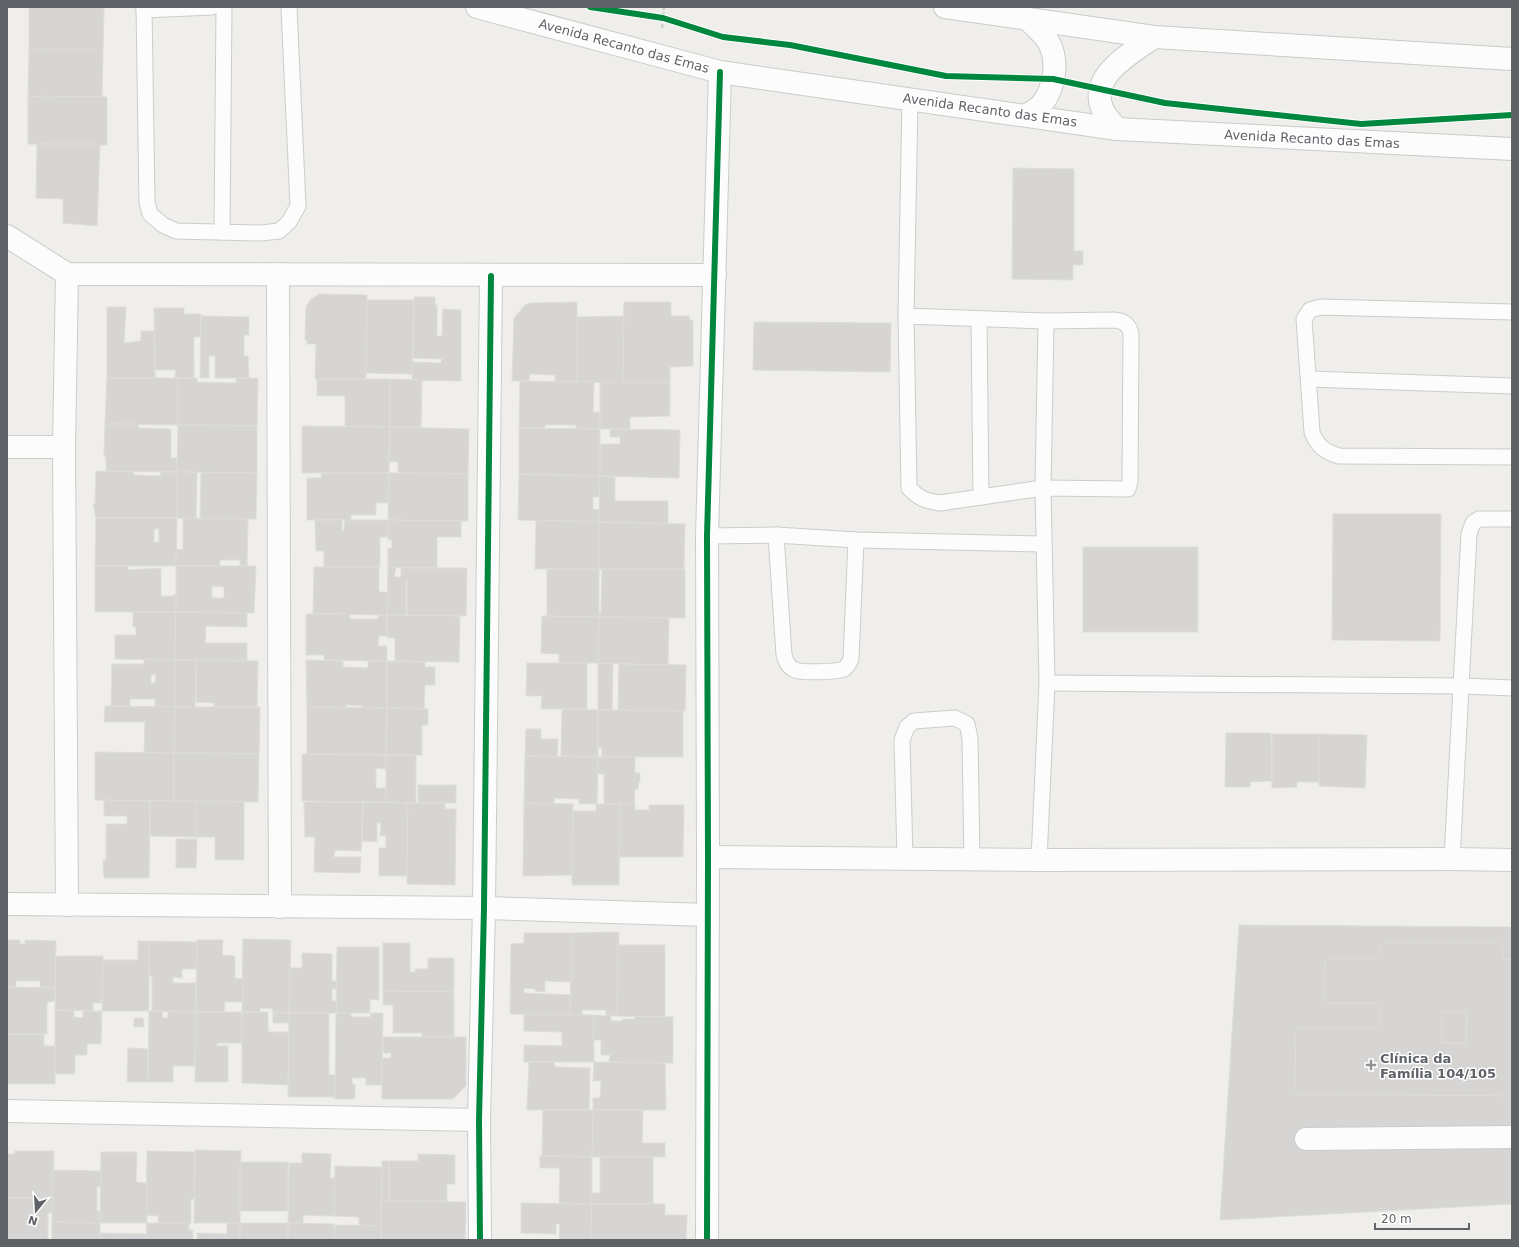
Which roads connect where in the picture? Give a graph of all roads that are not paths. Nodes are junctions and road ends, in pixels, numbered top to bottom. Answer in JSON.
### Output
{"nodes":[{"id":1,"x":212,"y":7,"type":"edge"},
{"id":2,"x":224,"y":7,"type":"edge"},
{"id":3,"x":289,"y":7,"type":"edge"},
{"id":4,"x":477,"y":7,"type":"edge"},
{"id":5,"x":945,"y":7,"type":"edge"},
{"id":6,"x":144,"y":9,"type":"edge"},
{"id":7,"x":1029,"y":20,"type":"junction"},
{"id":8,"x":1154,"y":37,"type":"junction"},
{"id":9,"x":1512,"y":59,"type":"edge"},
{"id":10,"x":720,"y":72,"type":"junction"},
{"id":11,"x":910,"y":99,"type":"junction"},
{"id":12,"x":1027,"y":115,"type":"junction"},
{"id":13,"x":1117,"y":129,"type":"junction"},
{"id":14,"x":1512,"y":149,"type":"edge"},
{"id":15,"x":222,"y":232,"type":"junction"},
{"id":16,"x":7,"y":236,"type":"edge"},
{"id":17,"x":67,"y":274,"type":"junction"},
{"id":18,"x":278,"y":274,"type":"junction"},
{"id":19,"x":715,"y":275,"type":"junction"},
{"id":20,"x":491,"y":276,"type":"junction"},
{"id":21,"x":1512,"y":312,"type":"edge"},
{"id":22,"x":906,"y":316,"type":"junction"},
{"id":23,"x":979,"y":319,"type":"junction"},
{"id":24,"x":1046,"y":321,"type":"junction"},
{"id":25,"x":1309,"y":379,"type":"junction"},
{"id":26,"x":1512,"y":386,"type":"edge"},
{"id":27,"x":7,"y":447,"type":"edge"},
{"id":28,"x":64,"y":447,"type":"junction"},
{"id":29,"x":1512,"y":457,"type":"edge"},
{"id":30,"x":1043,"y":488,"type":"junction"},
{"id":31,"x":981,"y":497,"type":"junction"},
{"id":32,"x":1512,"y":519,"type":"edge"},
{"id":33,"x":776,"y":535,"type":"junction"},
{"id":34,"x":707,"y":536,"type":"junction"},
{"id":35,"x":856,"y":540,"type":"junction"},
{"id":36,"x":1044,"y":544,"type":"junction"},
{"id":37,"x":1047,"y":683,"type":"junction"},
{"id":38,"x":1462,"y":686,"type":"junction"},
{"id":39,"x":1512,"y":688,"type":"edge"},
{"id":40,"x":708,"y":856,"type":"junction"},
{"id":41,"x":1452,"y":858,"type":"junction"},
{"id":42,"x":905,"y":859,"type":"junction"},
{"id":43,"x":972,"y":860,"type":"junction"},
{"id":44,"x":1039,"y":860,"type":"junction"},
{"id":45,"x":1512,"y":860,"type":"edge"},
{"id":46,"x":7,"y":904,"type":"edge"},
{"id":47,"x":67,"y":905,"type":"junction"},
{"id":48,"x":280,"y":907,"type":"junction"},
{"id":49,"x":484,"y":908,"type":"junction"},
{"id":50,"x":708,"y":915,"type":"junction"},
{"id":51,"x":7,"y":1111,"type":"edge"},
{"id":52,"x":479,"y":1120,"type":"junction"},
{"id":53,"x":1512,"y":1137,"type":"edge"},
{"id":54,"x":1306,"y":1139,"type":"dead end"},
{"id":55,"x":480,"y":1240,"type":"edge"},
{"id":56,"x":707,"y":1240,"type":"edge"}],
"edges":[{"from":1,"to":6,"type":"lane"},
{"from":2,"to":15,"type":"lane"},
{"from":3,"to":15,"type":"lane"},
{"from":4,"to":10,"type":"street","name":"Avenida Recanto das Emas"},
{"from":5,"to":7,"type":"street"},
{"from":6,"to":15,"type":"lane"},
{"from":7,"to":8,"type":"street"},
{"from":7,"to":12,"type":"street"},
{"from":8,"to":9,"type":"street"},
{"from":8,"to":13,"type":"street"},
{"from":10,"to":11,"type":"street","name":"Avenida Recanto das Emas"},
{"from":10,"to":19,"type":"street"},
{"from":11,"to":12,"type":"street","name":"Avenida Recanto das Emas"},
{"from":11,"to":22,"type":"lane"},
{"from":12,"to":13,"type":"street","name":"Avenida Recanto das Emas"},
{"from":13,"to":14,"type":"street","name":"Avenida Recanto das Emas"},
{"from":16,"to":17,"type":"street"},
{"from":17,"to":18,"type":"street"},
{"from":17,"to":28,"type":"street"},
{"from":18,"to":20,"type":"street"},
{"from":18,"to":48,"type":"street"},
{"from":19,"to":20,"type":"street"},
{"from":19,"to":34,"type":"street"},
{"from":20,"to":49,"type":"street"},
{"from":21,"to":25,"type":"lane"},
{"from":22,"to":23,"type":"lane"},
{"from":22,"to":31,"type":"lane"},
{"from":23,"to":24,"type":"lane"},
{"from":23,"to":31,"type":"lane"},
{"from":24,"to":30,"type":"lane"},
{"from":24,"to":30,"type":"lane"},
{"from":25,"to":26,"type":"lane"},
{"from":25,"to":29,"type":"lane"},
{"from":27,"to":28,"type":"street"},
{"from":28,"to":47,"type":"street"},
{"from":30,"to":31,"type":"lane"},
{"from":30,"to":36,"type":"lane"},
{"from":32,"to":38,"type":"lane"},
{"from":33,"to":34,"type":"lane"},
{"from":33,"to":35,"type":"lane"},
{"from":33,"to":35,"type":"lane"},
{"from":34,"to":40,"type":"street"},
{"from":35,"to":36,"type":"lane"},
{"from":36,"to":37,"type":"lane"},
{"from":37,"to":38,"type":"lane"},
{"from":37,"to":44,"type":"lane"},
{"from":38,"to":39,"type":"lane"},
{"from":38,"to":41,"type":"lane"},
{"from":40,"to":42,"type":"street"},
{"from":40,"to":50,"type":"street"},
{"from":41,"to":44,"type":"street"},
{"from":41,"to":45,"type":"street"},
{"from":42,"to":43,"type":"street"},
{"from":42,"to":43,"type":"lane"},
{"from":43,"to":44,"type":"street"},
{"from":46,"to":47,"type":"street"},
{"from":47,"to":48,"type":"street"},
{"from":48,"to":49,"type":"street"},
{"from":49,"to":50,"type":"street"},
{"from":49,"to":52,"type":"street"},
{"from":50,"to":56,"type":"street"},
{"from":51,"to":52,"type":"street"},
{"from":52,"to":55,"type":"street"},
{"from":53,"to":54,"type":"street"}]}
